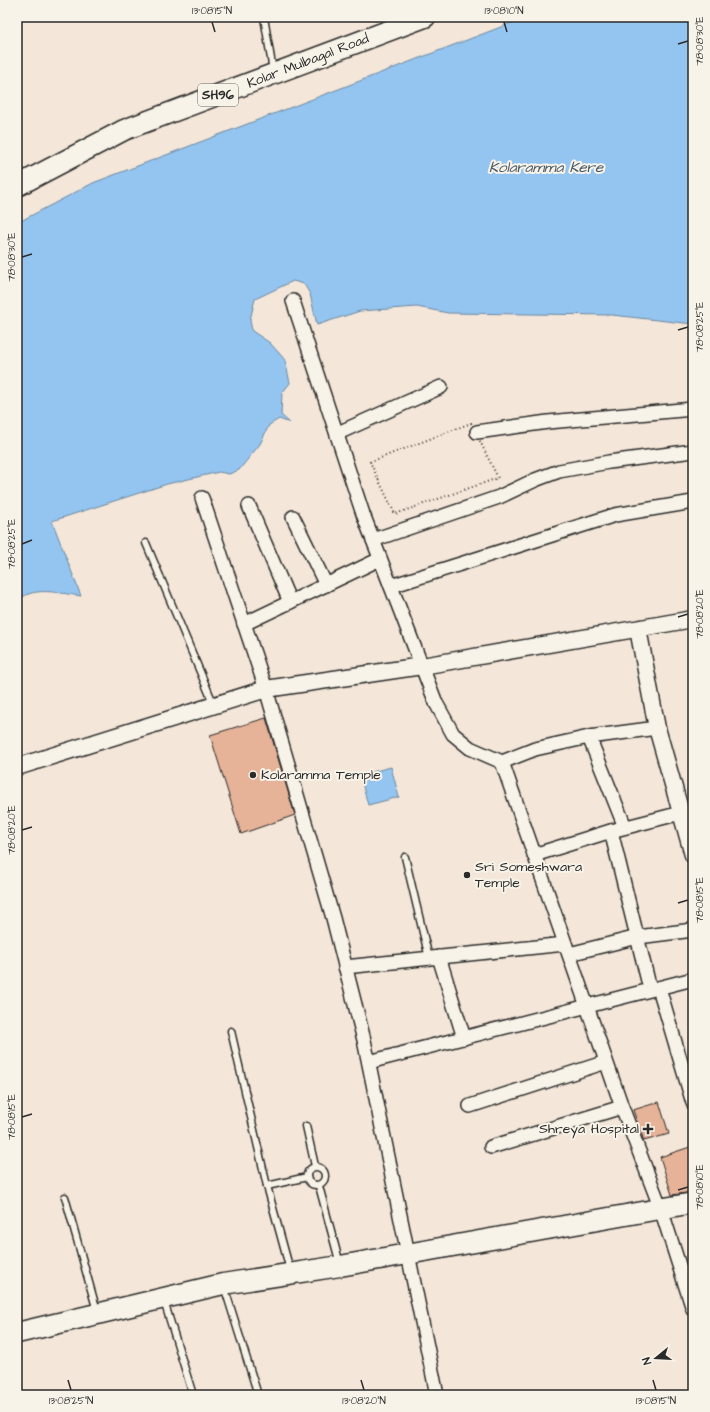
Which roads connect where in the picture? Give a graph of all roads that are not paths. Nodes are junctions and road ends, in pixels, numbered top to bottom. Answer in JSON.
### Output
{"nodes":[{"id":1,"x":264,"y":17,"type":"edge"},
{"id":2,"x":425,"y":17,"type":"edge"},
{"id":3,"x":273,"y":74,"type":"junction"},
{"id":4,"x":17,"y":186,"type":"edge"},
{"id":5,"x":293,"y":301,"type":"dead end"},
{"id":6,"x":441,"y":387,"type":"dead end"},
{"id":7,"x":693,"y":408,"type":"edge"},
{"id":8,"x":477,"y":432,"type":"road end"},
{"id":9,"x":338,"y":433,"type":"junction"},
{"id":10,"x":693,"y":451,"type":"edge"},
{"id":11,"x":202,"y":498,"type":"dead end"},
{"id":12,"x":693,"y":502,"type":"edge"},
{"id":13,"x":249,"y":506,"type":"dead end"},
{"id":14,"x":293,"y":517,"type":"dead end"},
{"id":15,"x":373,"y":540,"type":"junction"},
{"id":16,"x":146,"y":543,"type":"dead end"},
{"id":17,"x":380,"y":559,"type":"junction"},
{"id":18,"x":326,"y":585,"type":"junction"},
{"id":19,"x":391,"y":586,"type":"junction"},
{"id":20,"x":290,"y":602,"type":"junction"},
{"id":21,"x":693,"y":619,"type":"edge"},
{"id":22,"x":244,"y":624,"type":"junction"},
{"id":23,"x":638,"y":629,"type":"junction"},
{"id":24,"x":422,"y":666,"type":"junction"},
{"id":25,"x":266,"y":689,"type":"junction"},
{"id":26,"x":214,"y":704,"type":"junction"},
{"id":27,"x":657,"y":728,"type":"junction"},
{"id":28,"x":589,"y":737,"type":"junction"},
{"id":29,"x":502,"y":762,"type":"junction"},
{"id":30,"x":17,"y":767,"type":"edge"},
{"id":31,"x":681,"y":813,"type":"junction"},
{"id":32,"x":625,"y":827,"type":"junction"},
{"id":33,"x":611,"y":831,"type":"junction"},
{"id":34,"x":534,"y":855,"type":"junction"},
{"id":35,"x":693,"y":855,"type":"edge"},
{"id":36,"x":406,"y":857,"type":"dead end"},
{"id":37,"x":693,"y":930,"type":"edge"},
{"id":38,"x":638,"y":937,"type":"junction"},
{"id":39,"x":567,"y":949,"type":"junction"},
{"id":40,"x":434,"y":958,"type":"junction"},
{"id":41,"x":345,"y":967,"type":"junction"},
{"id":42,"x":693,"y":979,"type":"edge"},
{"id":43,"x":655,"y":989,"type":"junction"},
{"id":44,"x":588,"y":1008,"type":"junction"},
{"id":45,"x":231,"y":1031,"type":"dead end"},
{"id":46,"x":464,"y":1038,"type":"junction"},
{"id":47,"x":369,"y":1062,"type":"junction"},
{"id":48,"x":606,"y":1062,"type":"junction"},
{"id":49,"x":693,"y":1103,"type":"edge"},
{"id":50,"x":470,"y":1106,"type":"dead end"},
{"id":51,"x":622,"y":1108,"type":"junction"},
{"id":52,"x":306,"y":1126,"type":"dead end"},
{"id":53,"x":491,"y":1147,"type":"dead end"},
{"id":54,"x":315,"y":1166,"type":"junction"},
{"id":55,"x":307,"y":1177,"type":"junction"},
{"id":56,"x":267,"y":1186,"type":"junction"},
{"id":57,"x":319,"y":1186,"type":"junction"},
{"id":58,"x":66,"y":1197,"type":"dead end"},
{"id":59,"x":693,"y":1203,"type":"edge"},
{"id":60,"x":661,"y":1208,"type":"junction"},
{"id":61,"x":409,"y":1253,"type":"junction"},
{"id":62,"x":340,"y":1266,"type":"junction"},
{"id":63,"x":291,"y":1274,"type":"junction"},
{"id":64,"x":223,"y":1284,"type":"junction"},
{"id":65,"x":163,"y":1298,"type":"junction"},
{"id":66,"x":693,"y":1309,"type":"edge"},
{"id":67,"x":98,"y":1313,"type":"junction"},
{"id":68,"x":41,"y":1326,"type":"junction"},
{"id":69,"x":17,"y":1333,"type":"edge"},
{"id":70,"x":17,"y":1342,"type":"edge"},
{"id":71,"x":193,"y":1395,"type":"edge"},
{"id":72,"x":258,"y":1395,"type":"edge"},
{"id":73,"x":437,"y":1395,"type":"edge"}],
"edges":[{"from":1,"to":3,"type":"lane"},
{"from":2,"to":3,"type":"main road","name":"Kolar Mulbagal Road","number":"SH96"},
{"from":3,"to":4,"type":"main road","name":"Kolar Mulbagal Road","number":"SH96"},
{"from":5,"to":9,"type":"street"},
{"from":6,"to":9,"type":"street"},
{"from":7,"to":8,"type":"street"},
{"from":9,"to":15,"type":"street"},
{"from":10,"to":15,"type":"street"},
{"from":11,"to":22,"type":"street"},
{"from":12,"to":19,"type":"street"},
{"from":13,"to":20,"type":"street"},
{"from":14,"to":18,"type":"street"},
{"from":15,"to":17,"type":"street"},
{"from":16,"to":26,"type":"lane"},
{"from":17,"to":18,"type":"street"},
{"from":17,"to":19,"type":"street"},
{"from":18,"to":20,"type":"street"},
{"from":19,"to":24,"type":"street"},
{"from":20,"to":22,"type":"street"},
{"from":21,"to":23,"type":"street"},
{"from":22,"to":25,"type":"street"},
{"from":23,"to":24,"type":"street"},
{"from":23,"to":27,"type":"street"},
{"from":24,"to":25,"type":"street"},
{"from":24,"to":29,"type":"street"},
{"from":25,"to":26,"type":"street"},
{"from":25,"to":41,"type":"street"},
{"from":26,"to":30,"type":"street"},
{"from":27,"to":28,"type":"street"},
{"from":27,"to":31,"type":"street"},
{"from":28,"to":29,"type":"street"},
{"from":28,"to":32,"type":"street"},
{"from":29,"to":34,"type":"street"},
{"from":31,"to":32,"type":"street"},
{"from":31,"to":35,"type":"street"},
{"from":32,"to":33,"type":"street"},
{"from":33,"to":34,"type":"street"},
{"from":33,"to":38,"type":"street"},
{"from":34,"to":39,"type":"street"},
{"from":36,"to":40,"type":"lane"},
{"from":37,"to":38,"type":"street"},
{"from":38,"to":39,"type":"street"},
{"from":38,"to":43,"type":"street"},
{"from":39,"to":40,"type":"street"},
{"from":39,"to":44,"type":"street"},
{"from":40,"to":41,"type":"street"},
{"from":40,"to":46,"type":"street"},
{"from":41,"to":47,"type":"street"},
{"from":42,"to":43,"type":"street"},
{"from":43,"to":44,"type":"street"},
{"from":43,"to":49,"type":"street"},
{"from":44,"to":46,"type":"street"},
{"from":44,"to":48,"type":"street"},
{"from":45,"to":56,"type":"lane"},
{"from":46,"to":47,"type":"street"},
{"from":47,"to":61,"type":"street"},
{"from":48,"to":50,"type":"street"},
{"from":48,"to":51,"type":"street"},
{"from":51,"to":53,"type":"street"},
{"from":51,"to":60,"type":"street"},
{"from":52,"to":54,"type":"lane"},
{"from":54,"to":55,"type":"lane"},
{"from":54,"to":57,"type":"lane"},
{"from":55,"to":56,"type":"lane"},
{"from":55,"to":57,"type":"lane"},
{"from":56,"to":63,"type":"lane"},
{"from":57,"to":62,"type":"lane"},
{"from":58,"to":67,"type":"lane"},
{"from":59,"to":60,"type":"main road"},
{"from":60,"to":61,"type":"main road"},
{"from":60,"to":66,"type":"street"},
{"from":61,"to":62,"type":"main road"},
{"from":61,"to":73,"type":"street"},
{"from":62,"to":63,"type":"main road"},
{"from":63,"to":64,"type":"main road"},
{"from":64,"to":65,"type":"main road"},
{"from":64,"to":72,"type":"lane"},
{"from":65,"to":67,"type":"main road"},
{"from":65,"to":71,"type":"lane"},
{"from":67,"to":68,"type":"main road"},
{"from":68,"to":69,"type":"main road"},
{"from":68,"to":70,"type":"main road"}]}
